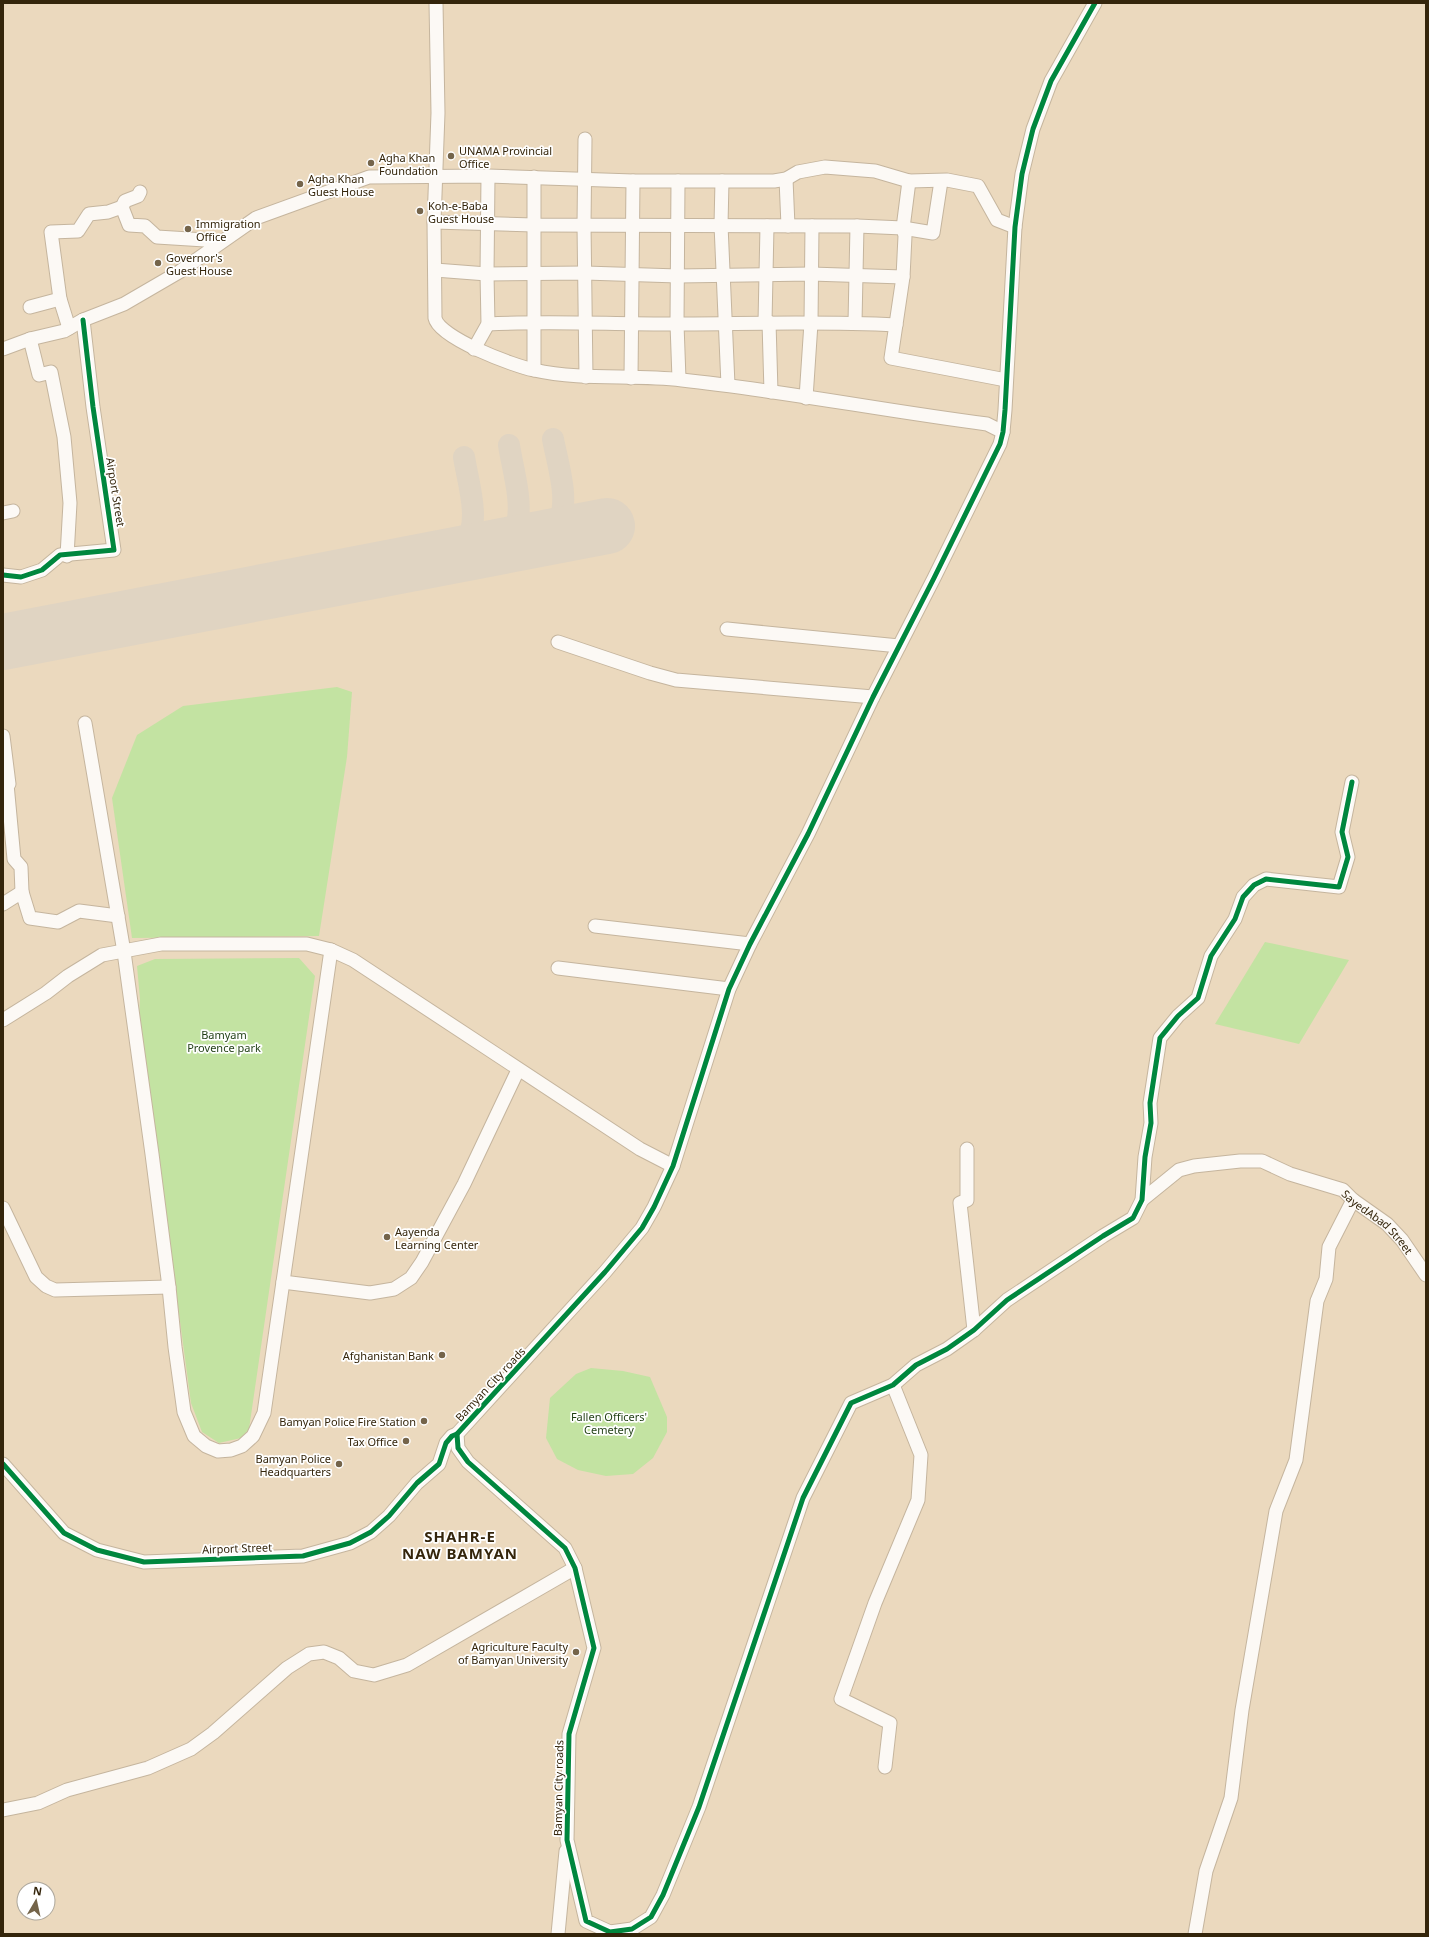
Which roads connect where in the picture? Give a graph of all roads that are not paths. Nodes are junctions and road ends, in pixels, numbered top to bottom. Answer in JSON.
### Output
{"nodes":[{"id":1,"x":436,"y":3,"type":"edge"},
{"id":2,"x":1095,"y":3,"type":"edge"},
{"id":3,"x":585,"y":139,"type":"dead end"},
{"id":4,"x":488,"y":176,"type":"junction"},
{"id":5,"x":534,"y":177,"type":"junction"},
{"id":6,"x":435,"y":178,"type":"junction"},
{"id":7,"x":584,"y":179,"type":"junction"},
{"id":8,"x":786,"y":179,"type":"junction"},
{"id":9,"x":633,"y":181,"type":"junction"},
{"id":10,"x":678,"y":181,"type":"junction"},
{"id":11,"x":722,"y":181,"type":"junction"},
{"id":12,"x":909,"y":181,"type":"junction"},
{"id":13,"x":940,"y":181,"type":"junction"},
{"id":14,"x":140,"y":192,"type":"dead end"},
{"id":15,"x":122,"y":207,"type":"junction"},
{"id":16,"x":434,"y":222,"type":"junction"},
{"id":17,"x":487,"y":224,"type":"junction"},
{"id":18,"x":534,"y":225,"type":"junction"},
{"id":19,"x":584,"y":225,"type":"junction"},
{"id":20,"x":632,"y":225,"type":"junction"},
{"id":21,"x":678,"y":225,"type":"junction"},
{"id":22,"x":721,"y":225,"type":"junction"},
{"id":23,"x":766,"y":226,"type":"junction"},
{"id":24,"x":788,"y":226,"type":"junction"},
{"id":25,"x":812,"y":226,"type":"junction"},
{"id":26,"x":857,"y":226,"type":"junction"},
{"id":27,"x":1016,"y":227,"type":"junction"},
{"id":28,"x":903,"y":228,"type":"junction"},
{"id":29,"x":215,"y":245,"type":"junction"},
{"id":30,"x":435,"y":270,"type":"junction"},
{"id":31,"x":585,"y":273,"type":"junction"},
{"id":32,"x":487,"y":274,"type":"junction"},
{"id":33,"x":535,"y":274,"type":"junction"},
{"id":34,"x":811,"y":274,"type":"junction"},
{"id":35,"x":631,"y":275,"type":"junction"},
{"id":36,"x":724,"y":275,"type":"junction"},
{"id":37,"x":856,"y":275,"type":"junction"},
{"id":38,"x":678,"y":276,"type":"junction"},
{"id":39,"x":766,"y":276,"type":"junction"},
{"id":40,"x":903,"y":277,"type":"junction"},
{"id":41,"x":60,"y":299,"type":"junction"},
{"id":42,"x":30,"y":307,"type":"dead end"},
{"id":43,"x":83,"y":320,"type":"junction"},
{"id":44,"x":534,"y":322,"type":"junction"},
{"id":45,"x":767,"y":322,"type":"junction"},
{"id":46,"x":811,"y":322,"type":"junction"},
{"id":47,"x":586,"y":323,"type":"junction"},
{"id":48,"x":855,"y":323,"type":"junction"},
{"id":49,"x":488,"y":324,"type":"junction"},
{"id":50,"x":631,"y":324,"type":"junction"},
{"id":51,"x":677,"y":324,"type":"junction"},
{"id":52,"x":724,"y":324,"type":"junction"},
{"id":53,"x":896,"y":325,"type":"junction"},
{"id":54,"x":69,"y":328,"type":"junction"},
{"id":55,"x":30,"y":339,"type":"junction"},
{"id":56,"x":474,"y":348,"type":"junction"},
{"id":57,"x":3,"y":349,"type":"edge"},
{"id":58,"x":534,"y":370,"type":"junction"},
{"id":59,"x":586,"y":377,"type":"junction"},
{"id":60,"x":630,"y":378,"type":"junction"},
{"id":61,"x":679,"y":379,"type":"junction"},
{"id":62,"x":1006,"y":380,"type":"junction"},
{"id":63,"x":728,"y":385,"type":"junction"},
{"id":64,"x":771,"y":392,"type":"junction"},
{"id":65,"x":806,"y":398,"type":"junction"},
{"id":66,"x":1003,"y":432,"type":"junction"},
{"id":67,"x":67,"y":556,"type":"junction"},
{"id":68,"x":3,"y":575,"type":"edge"},
{"id":69,"x":727,"y":629,"type":"dead end"},
{"id":70,"x":558,"y":642,"type":"dead end"},
{"id":71,"x":899,"y":646,"type":"junction"},
{"id":72,"x":873,"y":697,"type":"junction"},
{"id":73,"x":85,"y":723,"type":"dead end"},
{"id":74,"x":3,"y":736,"type":"edge"},
{"id":75,"x":1352,"y":782,"type":"dead end"},
{"id":76,"x":6,"y":784,"type":"edge"},
{"id":77,"x":9,"y":859,"type":"edge"},
{"id":78,"x":22,"y":892,"type":"junction"},
{"id":79,"x":3,"y":904,"type":"edge"},
{"id":80,"x":118,"y":916,"type":"junction"},
{"id":81,"x":595,"y":926,"type":"dead end"},
{"id":82,"x":750,"y":944,"type":"junction"},
{"id":83,"x":331,"y":950,"type":"junction"},
{"id":84,"x":124,"y":952,"type":"junction"},
{"id":85,"x":558,"y":968,"type":"dead end"},
{"id":86,"x":729,"y":989,"type":"junction"},
{"id":87,"x":3,"y":1020,"type":"edge"},
{"id":88,"x":518,"y":1070,"type":"junction"},
{"id":89,"x":966,"y":1149,"type":"dead end"},
{"id":90,"x":673,"y":1166,"type":"junction"},
{"id":91,"x":1142,"y":1200,"type":"junction"},
{"id":92,"x":1354,"y":1200,"type":"junction"},
{"id":93,"x":3,"y":1208,"type":"edge"},
{"id":94,"x":1426,"y":1275,"type":"edge"},
{"id":95,"x":283,"y":1282,"type":"junction"},
{"id":96,"x":169,"y":1287,"type":"junction"},
{"id":97,"x":974,"y":1330,"type":"junction"},
{"id":98,"x":893,"y":1384,"type":"junction"},
{"id":99,"x":457,"y":1434,"type":"junction"},
{"id":100,"x":3,"y":1464,"type":"edge"},
{"id":101,"x":575,"y":1568,"type":"junction"},
{"id":102,"x":885,"y":1768,"type":"dead end"},
{"id":103,"x":3,"y":1810,"type":"edge"},
{"id":104,"x":567,"y":1840,"type":"junction"},
{"id":105,"x":586,"y":1921,"type":"junction"},
{"id":106,"x":558,"y":1934,"type":"edge"},
{"id":107,"x":590,"y":1934,"type":"edge"},
{"id":108,"x":1195,"y":1934,"type":"edge"}],
"edges":[{"from":1,"to":6,"type":"street"},
{"from":2,"to":27,"type":"street","name":"Bamyan City roads"},
{"from":3,"to":7,"type":"street"},
{"from":4,"to":5,"type":"street"},
{"from":4,"to":6,"type":"street"},
{"from":4,"to":17,"type":"street"},
{"from":5,"to":7,"type":"street"},
{"from":5,"to":18,"type":"street"},
{"from":6,"to":16,"type":"street"},
{"from":6,"to":29,"type":"street"},
{"from":7,"to":9,"type":"street"},
{"from":7,"to":19,"type":"street"},
{"from":8,"to":11,"type":"street"},
{"from":8,"to":12,"type":"street"},
{"from":8,"to":24,"type":"street"},
{"from":9,"to":10,"type":"street"},
{"from":9,"to":20,"type":"street"},
{"from":10,"to":11,"type":"street"},
{"from":10,"to":21,"type":"street"},
{"from":11,"to":22,"type":"street"},
{"from":12,"to":13,"type":"street"},
{"from":12,"to":28,"type":"street"},
{"from":13,"to":27,"type":"street"},
{"from":13,"to":28,"type":"street"},
{"from":14,"to":15,"type":"street"},
{"from":15,"to":29,"type":"street"},
{"from":15,"to":41,"type":"street"},
{"from":16,"to":17,"type":"street"},
{"from":16,"to":30,"type":"street"},
{"from":17,"to":18,"type":"street"},
{"from":17,"to":32,"type":"street"},
{"from":18,"to":19,"type":"street"},
{"from":18,"to":33,"type":"street"},
{"from":19,"to":20,"type":"street"},
{"from":19,"to":31,"type":"street"},
{"from":20,"to":21,"type":"street"},
{"from":20,"to":35,"type":"street"},
{"from":21,"to":22,"type":"street"},
{"from":21,"to":38,"type":"street"},
{"from":22,"to":23,"type":"street"},
{"from":22,"to":36,"type":"street"},
{"from":23,"to":24,"type":"street"},
{"from":23,"to":39,"type":"street"},
{"from":24,"to":25,"type":"street"},
{"from":25,"to":26,"type":"street"},
{"from":25,"to":34,"type":"street"},
{"from":26,"to":28,"type":"street"},
{"from":26,"to":37,"type":"street"},
{"from":27,"to":62,"type":"street","name":"Bamyan City roads"},
{"from":28,"to":40,"type":"street"},
{"from":29,"to":43,"type":"street"},
{"from":30,"to":32,"type":"street"},
{"from":30,"to":56,"type":"street"},
{"from":31,"to":33,"type":"street"},
{"from":31,"to":35,"type":"street"},
{"from":31,"to":47,"type":"street"},
{"from":32,"to":33,"type":"street"},
{"from":32,"to":49,"type":"street"},
{"from":33,"to":44,"type":"street"},
{"from":34,"to":37,"type":"street"},
{"from":34,"to":39,"type":"street"},
{"from":34,"to":46,"type":"street"},
{"from":35,"to":38,"type":"street"},
{"from":35,"to":50,"type":"street"},
{"from":36,"to":38,"type":"street"},
{"from":36,"to":39,"type":"street"},
{"from":36,"to":52,"type":"street"},
{"from":37,"to":40,"type":"street"},
{"from":37,"to":48,"type":"street"},
{"from":38,"to":51,"type":"street"},
{"from":39,"to":45,"type":"street"},
{"from":40,"to":53,"type":"street"},
{"from":41,"to":42,"type":"street"},
{"from":41,"to":54,"type":"street"},
{"from":43,"to":54,"type":"street"},
{"from":43,"to":67,"type":"street","name":"Airport Street"},
{"from":44,"to":47,"type":"street"},
{"from":44,"to":49,"type":"street"},
{"from":44,"to":58,"type":"street"},
{"from":45,"to":46,"type":"street"},
{"from":45,"to":52,"type":"street"},
{"from":45,"to":64,"type":"street"},
{"from":46,"to":48,"type":"street"},
{"from":46,"to":65,"type":"street"},
{"from":47,"to":50,"type":"street"},
{"from":47,"to":59,"type":"street"},
{"from":48,"to":53,"type":"street"},
{"from":49,"to":56,"type":"street"},
{"from":50,"to":51,"type":"street"},
{"from":50,"to":60,"type":"street"},
{"from":51,"to":52,"type":"street"},
{"from":51,"to":61,"type":"street"},
{"from":52,"to":63,"type":"street"},
{"from":53,"to":62,"type":"street"},
{"from":54,"to":55,"type":"street"},
{"from":55,"to":57,"type":"street"},
{"from":55,"to":67,"type":"street"},
{"from":56,"to":58,"type":"street"},
{"from":58,"to":59,"type":"street"},
{"from":59,"to":60,"type":"street"},
{"from":60,"to":61,"type":"street"},
{"from":61,"to":63,"type":"street"},
{"from":62,"to":66,"type":"street","name":"Bamyan City roads"},
{"from":63,"to":64,"type":"street"},
{"from":64,"to":65,"type":"street"},
{"from":65,"to":66,"type":"street"},
{"from":66,"to":71,"type":"street","name":"Bamyan City roads"},
{"from":67,"to":68,"type":"street","name":"Airport Street"},
{"from":69,"to":71,"type":"street"},
{"from":70,"to":72,"type":"street"},
{"from":71,"to":72,"type":"street","name":"Bamyan City roads"},
{"from":72,"to":82,"type":"street","name":"Bamyan City roads"},
{"from":73,"to":80,"type":"street"},
{"from":74,"to":76,"type":"street"},
{"from":75,"to":91,"type":"street"},
{"from":76,"to":77,"type":"street"},
{"from":77,"to":78,"type":"street"},
{"from":78,"to":79,"type":"street"},
{"from":78,"to":80,"type":"street"},
{"from":80,"to":84,"type":"street"},
{"from":81,"to":82,"type":"street"},
{"from":82,"to":86,"type":"street","name":"Bamyan City roads"},
{"from":83,"to":84,"type":"street"},
{"from":83,"to":88,"type":"street"},
{"from":83,"to":95,"type":"street"},
{"from":84,"to":87,"type":"street"},
{"from":84,"to":96,"type":"street"},
{"from":85,"to":86,"type":"street"},
{"from":86,"to":90,"type":"street","name":"Bamyan City roads"},
{"from":88,"to":90,"type":"street"},
{"from":88,"to":95,"type":"street"},
{"from":89,"to":97,"type":"street"},
{"from":90,"to":99,"type":"street","name":"Bamyan City roads"},
{"from":91,"to":92,"type":"street","name":"SayedAbad Street"},
{"from":91,"to":97,"type":"street"},
{"from":92,"to":94,"type":"street","name":"SayedAbad Street"},
{"from":92,"to":108,"type":"street"},
{"from":93,"to":96,"type":"street"},
{"from":95,"to":96,"type":"street"},
{"from":97,"to":98,"type":"street"},
{"from":98,"to":102,"type":"street"},
{"from":98,"to":105,"type":"street"},
{"from":99,"to":100,"type":"street","name":"Airport Street"},
{"from":99,"to":101,"type":"street","name":"Bamyan City roads"},
{"from":101,"to":103,"type":"street"},
{"from":101,"to":104,"type":"street","name":"Bamyan City roads"},
{"from":104,"to":105,"type":"street","name":"Bamyan City roads"},
{"from":104,"to":106,"type":"street"},
{"from":105,"to":107,"type":"street","name":"Bamyan City roads"}]}
